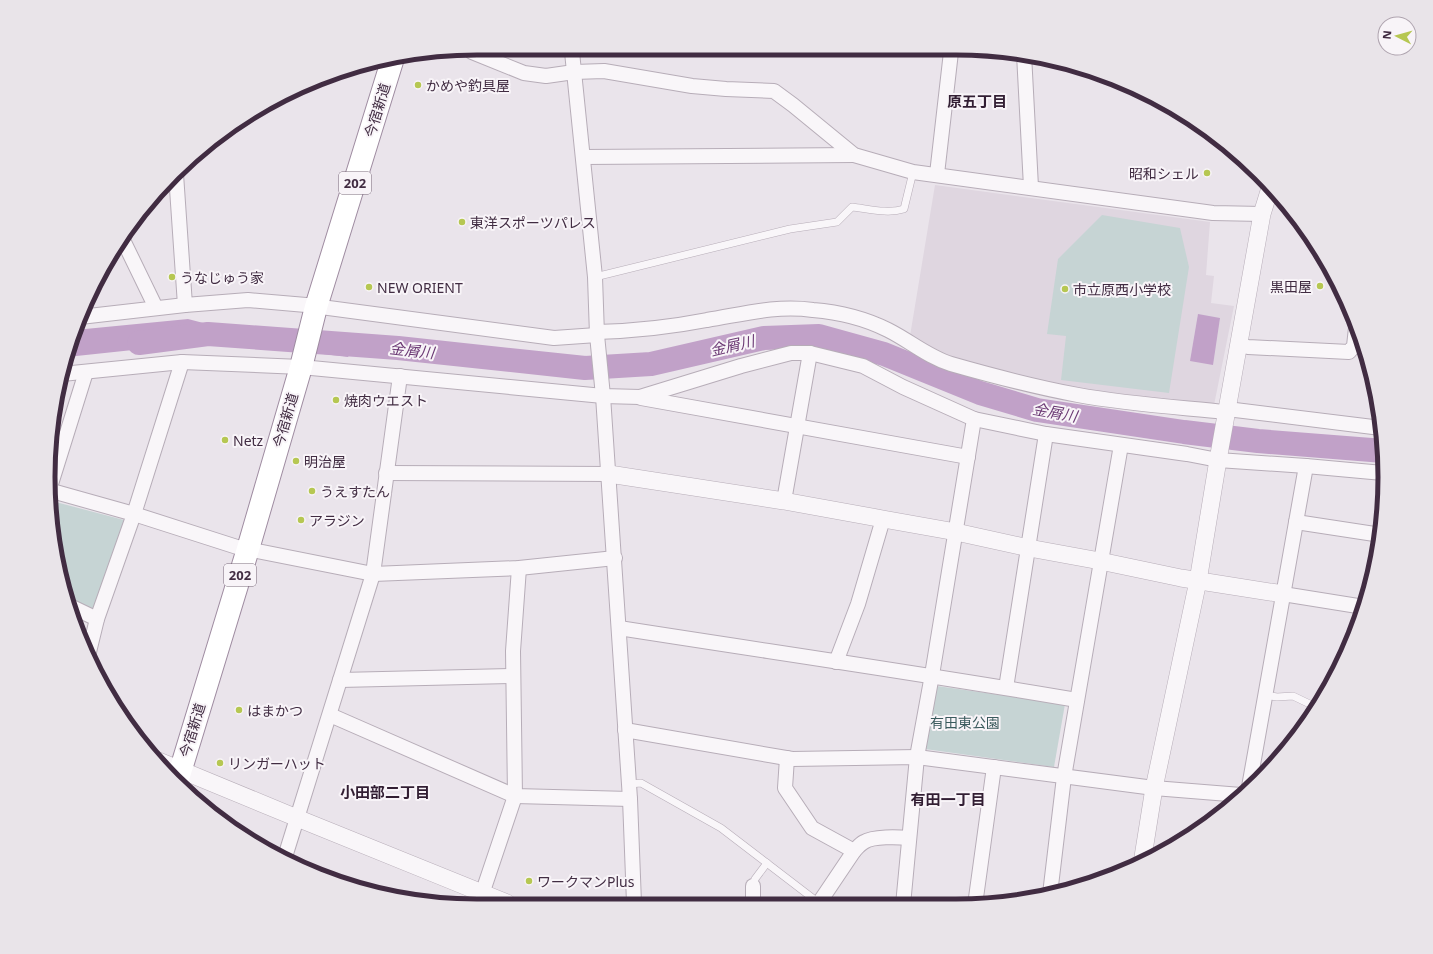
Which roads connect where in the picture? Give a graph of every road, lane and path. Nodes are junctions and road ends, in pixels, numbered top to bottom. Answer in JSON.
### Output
{"nodes":[{"id":1,"x":479,"y":55,"type":"edge"},
{"id":2,"x":572,"y":55,"type":"edge"},
{"id":3,"x":950,"y":55,"type":"edge"},
{"id":4,"x":1024,"y":61,"type":"edge"},
{"id":5,"x":391,"y":64,"type":"edge"},
{"id":6,"x":377,"y":67,"type":"edge"},
{"id":7,"x":574,"y":72,"type":"junction"},
{"id":8,"x":854,"y":155,"type":"junction"},
{"id":9,"x":583,"y":156,"type":"junction"},
{"id":10,"x":913,"y":172,"type":"junction"},
{"id":11,"x":937,"y":174,"type":"junction"},
{"id":12,"x":177,"y":182,"type":"edge"},
{"id":13,"x":1031,"y":187,"type":"junction"},
{"id":14,"x":1268,"y":194,"type":"edge"},
{"id":15,"x":1262,"y":214,"type":"junction"},
{"id":16,"x":125,"y":244,"type":"edge"},
{"id":17,"x":594,"y":277,"type":"junction"},
{"id":18,"x":185,"y":305,"type":"junction"},
{"id":19,"x":311,"y":306,"type":"junction"},
{"id":20,"x":156,"y":308,"type":"junction"},
{"id":21,"x":87,"y":315,"type":"edge"},
{"id":22,"x":597,"y":333,"type":"junction"},
{"id":23,"x":1355,"y":338,"type":"edge"},
{"id":24,"x":1239,"y":345,"type":"junction"},
{"id":25,"x":810,"y":353,"type":"junction"},
{"id":26,"x":182,"y":362,"type":"junction"},
{"id":27,"x":294,"y":365,"type":"junction"},
{"id":28,"x":86,"y":372,"type":"junction"},
{"id":29,"x":68,"y":374,"type":"edge"},
{"id":30,"x":400,"y":376,"type":"junction"},
{"id":31,"x":603,"y":396,"type":"junction"},
{"id":32,"x":640,"y":397,"type":"junction"},
{"id":33,"x":1227,"y":411,"type":"junction"},
{"id":34,"x":974,"y":419,"type":"junction"},
{"id":35,"x":797,"y":426,"type":"junction"},
{"id":36,"x":1375,"y":427,"type":"edge"},
{"id":37,"x":1046,"y":434,"type":"junction"},
{"id":38,"x":1121,"y":445,"type":"junction"},
{"id":39,"x":968,"y":457,"type":"junction"},
{"id":40,"x":1218,"y":460,"type":"junction"},
{"id":41,"x":1306,"y":466,"type":"junction"},
{"id":42,"x":55,"y":470,"type":"edge"},
{"id":43,"x":386,"y":473,"type":"junction"},
{"id":44,"x":1378,"y":473,"type":"edge"},
{"id":45,"x":609,"y":474,"type":"junction"},
{"id":46,"x":56,"y":492,"type":"edge"},
{"id":47,"x":784,"y":501,"type":"junction"},
{"id":48,"x":134,"y":514,"type":"junction"},
{"id":49,"x":883,"y":518,"type":"junction"},
{"id":50,"x":1296,"y":522,"type":"junction"},
{"id":51,"x":956,"y":532,"type":"junction"},
{"id":52,"x":1374,"y":533,"type":"edge"},
{"id":53,"x":242,"y":548,"type":"junction"},
{"id":54,"x":1029,"y":548,"type":"junction"},
{"id":55,"x":615,"y":558,"type":"junction"},
{"id":56,"x":1100,"y":561,"type":"junction"},
{"id":57,"x":519,"y":568,"type":"junction"},
{"id":58,"x":373,"y":574,"type":"junction"},
{"id":59,"x":1198,"y":581,"type":"junction"},
{"id":60,"x":1283,"y":594,"type":"junction"},
{"id":61,"x":1358,"y":607,"type":"edge"},
{"id":62,"x":76,"y":609,"type":"edge"},
{"id":63,"x":97,"y":619,"type":"junction"},
{"id":64,"x":619,"y":628,"type":"junction"},
{"id":65,"x":91,"y":646,"type":"edge"},
{"id":66,"x":836,"y":662,"type":"junction"},
{"id":67,"x":932,"y":675,"type":"junction"},
{"id":68,"x":513,"y":676,"type":"junction"},
{"id":69,"x":340,"y":680,"type":"junction"},
{"id":70,"x":1006,"y":688,"type":"junction"},
{"id":71,"x":1265,"y":695,"type":"junction"},
{"id":72,"x":1077,"y":700,"type":"junction"},
{"id":73,"x":1311,"y":705,"type":"edge"},
{"id":74,"x":330,"y":715,"type":"junction"},
{"id":75,"x":625,"y":730,"type":"junction"},
{"id":76,"x":917,"y":757,"type":"junction"},
{"id":77,"x":787,"y":758,"type":"junction"},
{"id":78,"x":170,"y":766,"type":"edge"},
{"id":79,"x":994,"y":767,"type":"junction"},
{"id":80,"x":177,"y":773,"type":"edge"},
{"id":81,"x":1064,"y":777,"type":"junction"},
{"id":82,"x":1251,"y":778,"type":"edge"},
{"id":83,"x":629,"y":784,"type":"junction"},
{"id":84,"x":1154,"y":788,"type":"junction"},
{"id":85,"x":1234,"y":794,"type":"edge"},
{"id":86,"x":514,"y":796,"type":"junction"},
{"id":87,"x":630,"y":799,"type":"junction"},
{"id":88,"x":297,"y":818,"type":"junction"},
{"id":89,"x":909,"y":838,"type":"junction"},
{"id":90,"x":854,"y":851,"type":"junction"},
{"id":91,"x":286,"y":853,"type":"edge"},
{"id":92,"x":1143,"y":855,"type":"edge"},
{"id":93,"x":767,"y":863,"type":"junction"},
{"id":94,"x":753,"y":886,"type":"joint"},
{"id":95,"x":1051,"y":888,"type":"edge"},
{"id":96,"x":481,"y":898,"type":"edge"},
{"id":97,"x":976,"y":898,"type":"edge"},
{"id":98,"x":634,"y":899,"type":"edge"},
{"id":99,"x":753,"y":899,"type":"edge"},
{"id":100,"x":814,"y":899,"type":"edge"},
{"id":101,"x":824,"y":899,"type":"edge"},
{"id":102,"x":904,"y":899,"type":"edge"}],
"edges":[{"from":1,"to":7,"type":"street"},
{"from":2,"to":7,"type":"street"},
{"from":3,"to":11,"type":"street"},
{"from":4,"to":13,"type":"street"},
{"from":5,"to":19,"type":"highway","name":"今宿新道","number":"202"},
{"from":6,"to":19,"type":"highway","name":"今宿新道","number":"202"},
{"from":7,"to":8,"type":"street"},
{"from":7,"to":9,"type":"street"},
{"from":8,"to":9,"type":"street"},
{"from":8,"to":10,"type":"street"},
{"from":9,"to":17,"type":"street"},
{"from":10,"to":11,"type":"street"},
{"from":10,"to":17,"type":"lane"},
{"from":11,"to":13,"type":"street"},
{"from":12,"to":18,"type":"street"},
{"from":13,"to":15,"type":"street"},
{"from":14,"to":15,"type":"street"},
{"from":15,"to":24,"type":"street"},
{"from":16,"to":20,"type":"street"},
{"from":17,"to":22,"type":"street"},
{"from":18,"to":19,"type":"street"},
{"from":18,"to":20,"type":"street"},
{"from":19,"to":22,"type":"street"},
{"from":19,"to":27,"type":"highway","name":"今宿新道","number":"202"},
{"from":20,"to":21,"type":"street"},
{"from":22,"to":31,"type":"street"},
{"from":22,"to":33,"type":"street"},
{"from":23,"to":24,"type":"street"},
{"from":24,"to":33,"type":"street"},
{"from":25,"to":32,"type":"street"},
{"from":25,"to":34,"type":"street"},
{"from":25,"to":35,"type":"street"},
{"from":26,"to":27,"type":"street"},
{"from":26,"to":28,"type":"street"},
{"from":26,"to":48,"type":"street"},
{"from":27,"to":30,"type":"street"},
{"from":27,"to":53,"type":"highway","name":"今宿新道","number":"202"},
{"from":28,"to":29,"type":"street"},
{"from":28,"to":42,"type":"street"},
{"from":30,"to":31,"type":"street"},
{"from":30,"to":43,"type":"street"},
{"from":31,"to":32,"type":"street"},
{"from":31,"to":45,"type":"street"},
{"from":32,"to":35,"type":"street"},
{"from":33,"to":36,"type":"street"},
{"from":33,"to":40,"type":"street"},
{"from":34,"to":37,"type":"street"},
{"from":34,"to":39,"type":"street"},
{"from":35,"to":39,"type":"street"},
{"from":35,"to":47,"type":"street"},
{"from":37,"to":38,"type":"street"},
{"from":37,"to":54,"type":"street"},
{"from":38,"to":40,"type":"street"},
{"from":38,"to":56,"type":"street"},
{"from":39,"to":51,"type":"street"},
{"from":40,"to":41,"type":"street"},
{"from":40,"to":59,"type":"street"},
{"from":41,"to":44,"type":"street"},
{"from":41,"to":50,"type":"street"},
{"from":43,"to":45,"type":"street"},
{"from":43,"to":58,"type":"street"},
{"from":45,"to":47,"type":"street"},
{"from":45,"to":55,"type":"street"},
{"from":46,"to":48,"type":"street"},
{"from":47,"to":49,"type":"street"},
{"from":48,"to":53,"type":"street"},
{"from":48,"to":63,"type":"street"},
{"from":49,"to":51,"type":"street"},
{"from":49,"to":66,"type":"street"},
{"from":50,"to":52,"type":"street"},
{"from":50,"to":60,"type":"street"},
{"from":51,"to":54,"type":"street"},
{"from":51,"to":67,"type":"street"},
{"from":53,"to":58,"type":"street"},
{"from":53,"to":78,"type":"highway","name":"今宿新道","number":"202"},
{"from":54,"to":56,"type":"street"},
{"from":54,"to":70,"type":"street"},
{"from":55,"to":57,"type":"street"},
{"from":55,"to":64,"type":"street"},
{"from":56,"to":59,"type":"street"},
{"from":56,"to":72,"type":"street"},
{"from":57,"to":58,"type":"street"},
{"from":57,"to":68,"type":"street"},
{"from":58,"to":69,"type":"street"},
{"from":59,"to":60,"type":"street"},
{"from":59,"to":84,"type":"street"},
{"from":60,"to":61,"type":"street"},
{"from":60,"to":71,"type":"street"},
{"from":62,"to":63,"type":"street"},
{"from":63,"to":65,"type":"street"},
{"from":64,"to":66,"type":"street"},
{"from":64,"to":75,"type":"street"},
{"from":66,"to":67,"type":"street"},
{"from":67,"to":70,"type":"street"},
{"from":67,"to":76,"type":"street"},
{"from":68,"to":69,"type":"street"},
{"from":68,"to":86,"type":"street"},
{"from":69,"to":74,"type":"street"},
{"from":70,"to":72,"type":"street"},
{"from":71,"to":73,"type":"lane"},
{"from":71,"to":82,"type":"street"},
{"from":72,"to":81,"type":"street"},
{"from":74,"to":86,"type":"street"},
{"from":74,"to":88,"type":"street"},
{"from":75,"to":77,"type":"street"},
{"from":75,"to":83,"type":"street"},
{"from":76,"to":77,"type":"street"},
{"from":76,"to":79,"type":"street"},
{"from":76,"to":89,"type":"street"},
{"from":77,"to":90,"type":"street"},
{"from":79,"to":81,"type":"street"},
{"from":79,"to":97,"type":"street"},
{"from":80,"to":88,"type":"street"},
{"from":81,"to":84,"type":"street"},
{"from":81,"to":95,"type":"street"},
{"from":83,"to":87,"type":"street"},
{"from":83,"to":93,"type":"lane"},
{"from":84,"to":85,"type":"street"},
{"from":84,"to":92,"type":"street"},
{"from":86,"to":87,"type":"street"},
{"from":86,"to":96,"type":"street"},
{"from":87,"to":98,"type":"street"},
{"from":88,"to":91,"type":"street"},
{"from":88,"to":96,"type":"street"},
{"from":89,"to":90,"type":"street"},
{"from":89,"to":102,"type":"street"},
{"from":90,"to":101,"type":"street"},
{"from":93,"to":94,"type":"lane"},
{"from":93,"to":100,"type":"lane"},
{"from":94,"to":99,"type":"street"}]}
